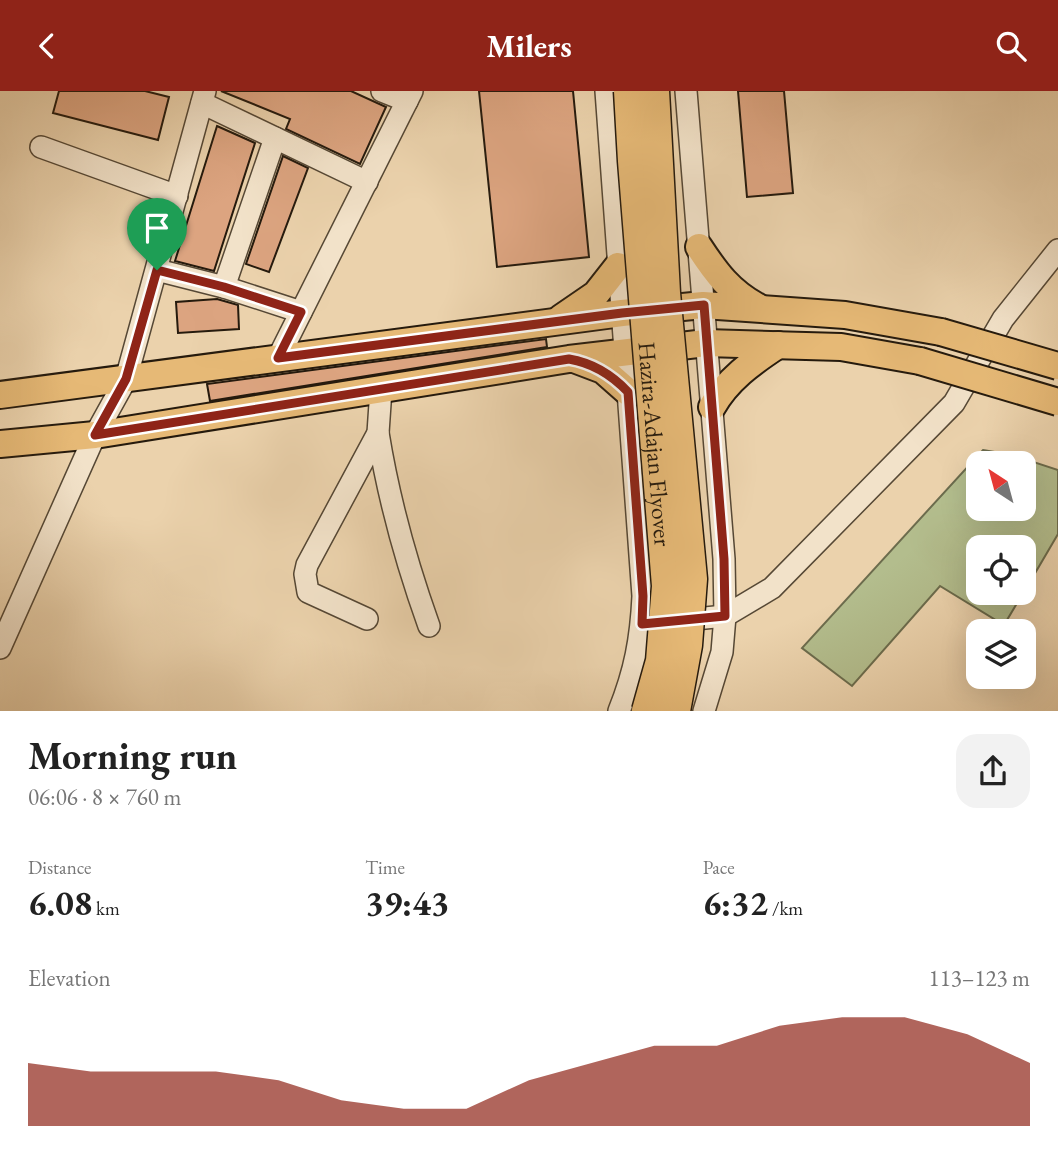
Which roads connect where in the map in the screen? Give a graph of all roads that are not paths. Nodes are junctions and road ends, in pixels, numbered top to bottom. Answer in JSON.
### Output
{"nodes":[{"id":1,"x":382,"y":91,"type":"edge"},
{"id":2,"x":606,"y":91,"type":"edge"},
{"id":3,"x":629,"y":91,"type":"edge"},
{"id":4,"x":654,"y":91,"type":"edge"},
{"id":5,"x":686,"y":91,"type":"edge"},
{"id":6,"x":410,"y":96,"type":"edge"},
{"id":7,"x":204,"y":97,"type":"edge"},
{"id":8,"x":275,"y":138,"type":"junction"},
{"id":9,"x":41,"y":147,"type":"dead end"},
{"id":10,"x":367,"y":182,"type":"junction"},
{"id":11,"x":177,"y":195,"type":"junction"},
{"id":12,"x":699,"y":247,"type":"junction"},
{"id":13,"x":1058,"y":250,"type":"edge"},
{"id":14,"x":618,"y":266,"type":"junction"},
{"id":15,"x":157,"y":270,"type":"junction"},
{"id":16,"x":224,"y":287,"type":"junction"},
{"id":17,"x":704,"y":305,"type":"junction"},
{"id":18,"x":762,"y":309,"type":"junction"},
{"id":19,"x":301,"y":312,"type":"junction"},
{"id":20,"x":622,"y":313,"type":"junction"},
{"id":21,"x":553,"y":322,"type":"junction"},
{"id":22,"x":706,"y":344,"type":"junction"},
{"id":23,"x":778,"y":345,"type":"junction"},
{"id":24,"x":625,"y":352,"type":"junction"},
{"id":25,"x":278,"y":358,"type":"junction"},
{"id":26,"x":569,"y":359,"type":"junction"},
{"id":27,"x":1058,"y":366,"type":"edge"},
{"id":28,"x":126,"y":379,"type":"junction"},
{"id":29,"x":381,"y":389,"type":"junction"},
{"id":30,"x":628,"y":392,"type":"junction"},
{"id":31,"x":0,"y":395,"type":"edge"},
{"id":32,"x":1058,"y":402,"type":"edge"},
{"id":33,"x":712,"y":407,"type":"junction"},
{"id":34,"x":378,"y":433,"type":"junction"},
{"id":35,"x":95,"y":435,"type":"junction"},
{"id":36,"x":0,"y":444,"type":"edge"},
{"id":37,"x":725,"y":616,"type":"junction"},
{"id":38,"x":367,"y":619,"type":"dead end"},
{"id":39,"x":642,"y":624,"type":"junction"},
{"id":40,"x":429,"y":626,"type":"dead end"},
{"id":41,"x":0,"y":648,"type":"edge"},
{"id":42,"x":619,"y":711,"type":"edge"},
{"id":43,"x":647,"y":711,"type":"edge"},
{"id":44,"x":675,"y":711,"type":"edge"},
{"id":45,"x":704,"y":711,"type":"edge"}],
"edges":[{"from":1,"to":6,"type":"street"},
{"from":2,"to":14,"type":"street"},
{"from":3,"to":43,"type":"highway","name":"Hazira-Adajan Flyover","bridge":true},
{"from":4,"to":44,"type":"highway","name":"Hazira-Adajan Flyover","bridge":true},
{"from":5,"to":12,"type":"street"},
{"from":6,"to":10,"type":"street"},
{"from":7,"to":8,"type":"street"},
{"from":7,"to":11,"type":"street"},
{"from":8,"to":10,"type":"street"},
{"from":8,"to":16,"type":"street"},
{"from":9,"to":11,"type":"street"},
{"from":10,"to":19,"type":"street"},
{"from":11,"to":15,"type":"street"},
{"from":12,"to":17,"type":"street"},
{"from":12,"to":18,"type":"main road"},
{"from":13,"to":37,"type":"street"},
{"from":14,"to":20,"type":"street"},
{"from":14,"to":21,"type":"main road"},
{"from":15,"to":16,"type":"street"},
{"from":15,"to":28,"type":"street"},
{"from":16,"to":19,"type":"street"},
{"from":17,"to":18,"type":"main road"},
{"from":17,"to":20,"type":"main road"},
{"from":17,"to":22,"type":"street"},
{"from":18,"to":27,"type":"main road","bridge":true},
{"from":19,"to":25,"type":"street"},
{"from":20,"to":21,"type":"main road"},
{"from":20,"to":24,"type":"street"},
{"from":21,"to":25,"type":"main road"},
{"from":22,"to":23,"type":"main road"},
{"from":22,"to":24,"type":"main road"},
{"from":22,"to":33,"type":"street"},
{"from":23,"to":32,"type":"main road","bridge":true},
{"from":23,"to":33,"type":"main road"},
{"from":24,"to":26,"type":"main road"},
{"from":24,"to":30,"type":"street"},
{"from":25,"to":28,"type":"main road"},
{"from":26,"to":29,"type":"main road"},
{"from":26,"to":30,"type":"main road"},
{"from":28,"to":31,"type":"main road"},
{"from":28,"to":35,"type":"street"},
{"from":29,"to":34,"type":"street"},
{"from":29,"to":35,"type":"main road"},
{"from":30,"to":39,"type":"street"},
{"from":33,"to":37,"type":"street"},
{"from":34,"to":38,"type":"street"},
{"from":34,"to":40,"type":"street"},
{"from":35,"to":36,"type":"main road"},
{"from":35,"to":41,"type":"street"},
{"from":37,"to":39,"type":"street"},
{"from":37,"to":45,"type":"street"},
{"from":39,"to":42,"type":"street"}]}
